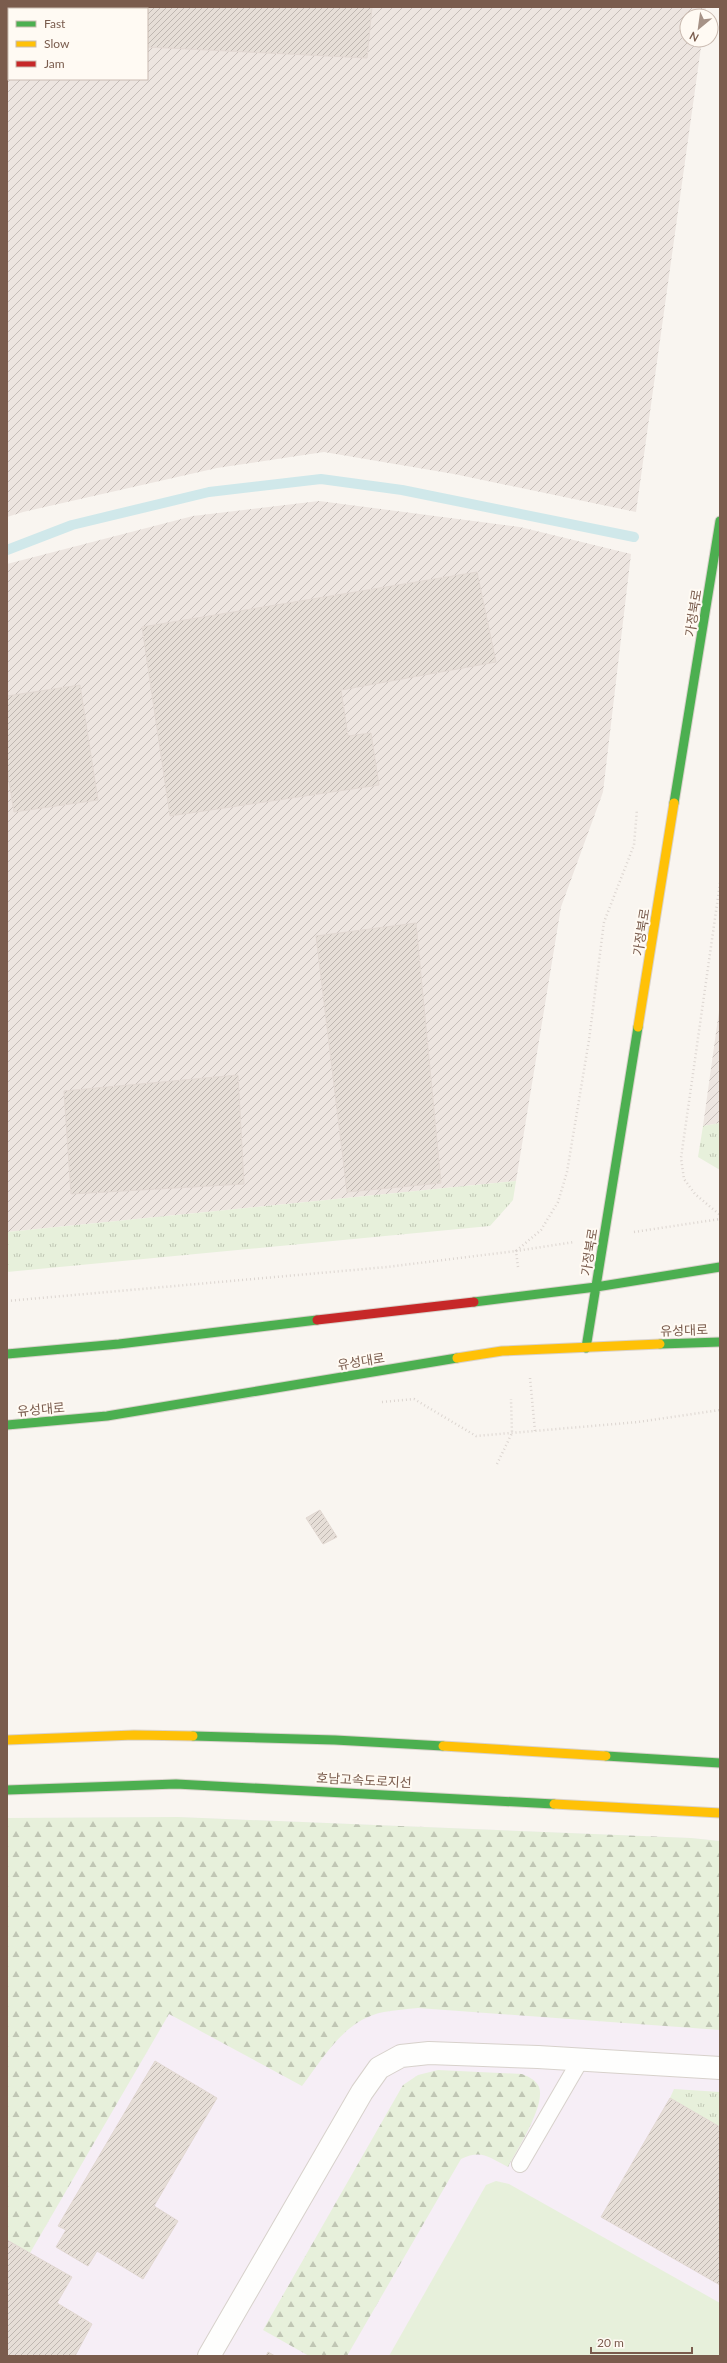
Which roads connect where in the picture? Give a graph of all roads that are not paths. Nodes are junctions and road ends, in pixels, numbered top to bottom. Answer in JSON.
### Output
{"nodes":[{"id":1,"x":720,"y":521,"type":"edge"},
{"id":2,"x":720,"y":1267,"type":"edge"},
{"id":3,"x":596,"y":1287,"type":"junction"},
{"id":4,"x":720,"y":1342,"type":"edge"},
{"id":5,"x":586,"y":1348,"type":"junction"},
{"id":6,"x":7,"y":1354,"type":"edge"},
{"id":7,"x":7,"y":1424,"type":"edge"},
{"id":8,"x":7,"y":1740,"type":"edge"},
{"id":9,"x":720,"y":1763,"type":"edge"},
{"id":10,"x":7,"y":1790,"type":"edge"},
{"id":11,"x":720,"y":1813,"type":"edge"},
{"id":12,"x":581,"y":2060,"type":"junction"},
{"id":13,"x":720,"y":2068,"type":"edge"},
{"id":14,"x":520,"y":2164,"type":"dead end"},
{"id":15,"x":209,"y":2356,"type":"edge"}],
"edges":[{"from":1,"to":3,"type":"main road","name":"가정북로"},
{"from":2,"to":3,"type":"main road"},
{"from":3,"to":5,"type":"main road","name":"가정북로"},
{"from":3,"to":6,"type":"main road"},
{"from":4,"to":5,"type":"main road","name":"유성대로"},
{"from":5,"to":7,"type":"main road","name":"유성대로"},
{"from":8,"to":9,"type":"main road"},
{"from":10,"to":11,"type":"main road","name":"호남고속도로지선"},
{"from":12,"to":13,"type":"street"},
{"from":12,"to":14,"type":"lane"},
{"from":12,"to":15,"type":"street"}]}
